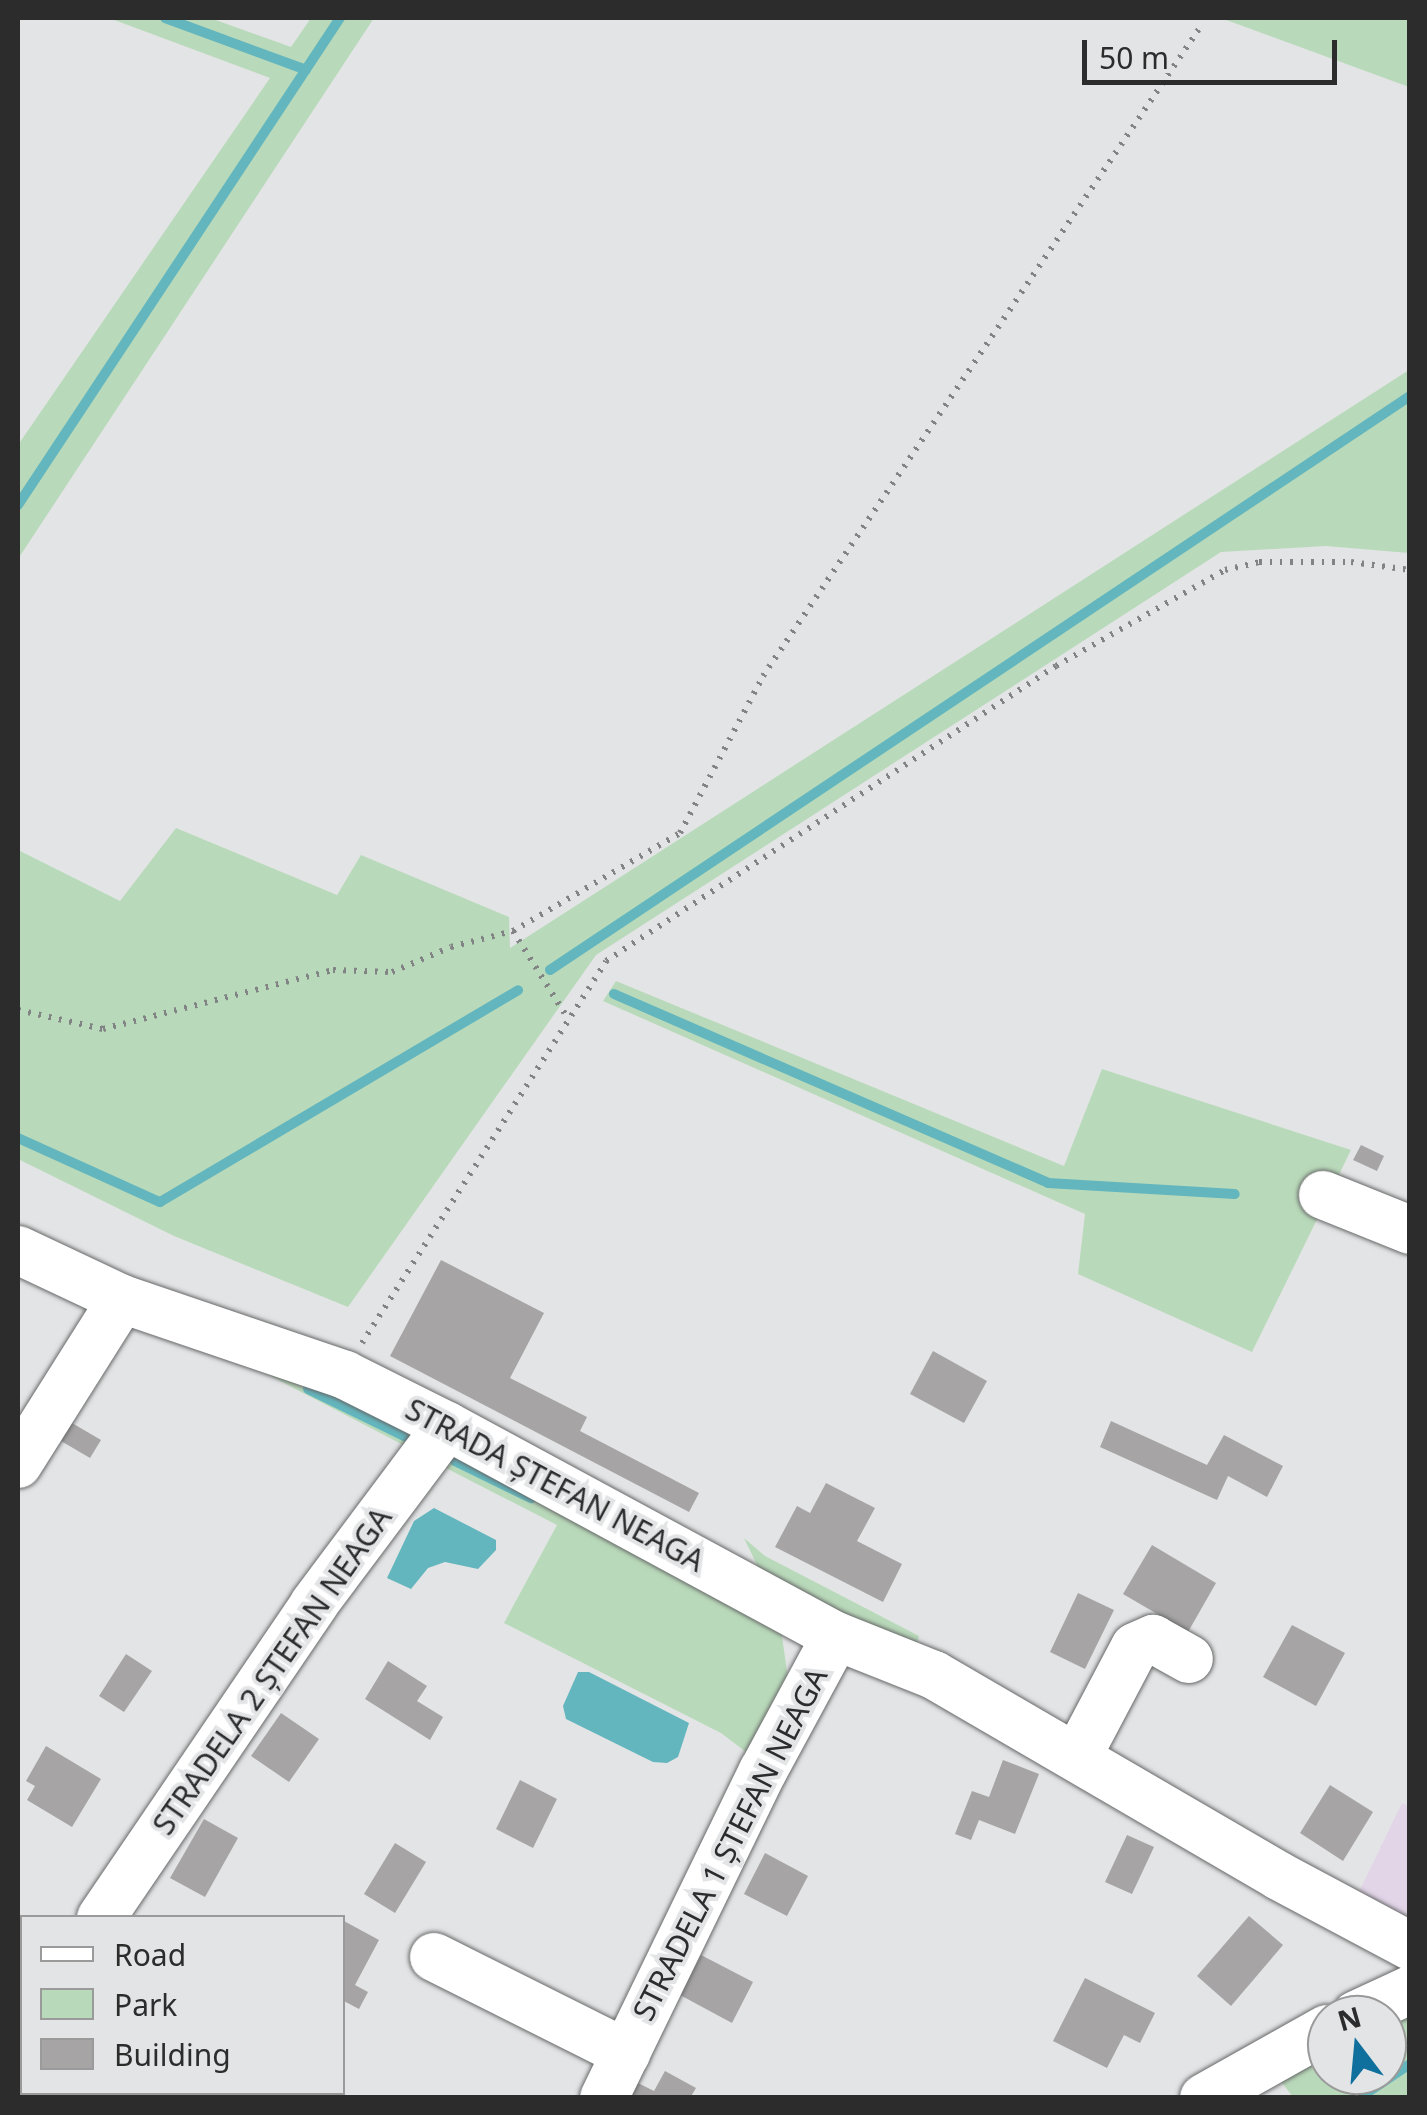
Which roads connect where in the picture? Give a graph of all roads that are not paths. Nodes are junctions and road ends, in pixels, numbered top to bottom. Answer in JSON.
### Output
{"nodes":[{"id":1,"x":1323,"y":1195,"type":"dead end"},
{"id":2,"x":1410,"y":1230,"type":"edge"},
{"id":3,"x":18,"y":1250,"type":"edge"},
{"id":4,"x":122,"y":1298,"type":"junction"},
{"id":5,"x":447,"y":1426,"type":"junction"},
{"id":6,"x":18,"y":1464,"type":"edge"},
{"id":7,"x":836,"y":1636,"type":"junction"},
{"id":8,"x":1188,"y":1659,"type":"dead end"},
{"id":9,"x":1077,"y":1757,"type":"junction"},
{"id":10,"x":103,"y":1915,"type":"edge"},
{"id":11,"x":1410,"y":1946,"type":"edge"},
{"id":12,"x":434,"y":1957,"type":"dead end"},
{"id":13,"x":1307,"y":2039,"type":"edge"},
{"id":14,"x":626,"y":2053,"type":"junction"},
{"id":15,"x":604,"y":2098,"type":"edge"},
{"id":16,"x":1204,"y":2098,"type":"edge"}],
"edges":[{"from":1,"to":2,"type":"street"},
{"from":3,"to":4,"type":"street","name":"STRADA ȘTEFAN NEAGA"},
{"from":4,"to":5,"type":"street","name":"STRADA ȘTEFAN NEAGA"},
{"from":4,"to":6,"type":"street"},
{"from":5,"to":7,"type":"street","name":"STRADA ȘTEFAN NEAGA"},
{"from":5,"to":10,"type":"street","name":"STRADELA 2 ȘTEFAN NEAGA"},
{"from":7,"to":9,"type":"street","name":"STRADA ȘTEFAN NEAGA"},
{"from":7,"to":14,"type":"street","name":"STRADELA 1 ȘTEFAN NEAGA"},
{"from":8,"to":9,"type":"street"},
{"from":9,"to":11,"type":"street","name":"STRADA ȘTEFAN NEAGA"},
{"from":12,"to":14,"type":"street","name":"STRADELA 1 ȘTEFAN NEAGA"},
{"from":13,"to":16,"type":"street"},
{"from":14,"to":15,"type":"street","name":"STRADELA 1 ȘTEFAN NEAGA"}]}
